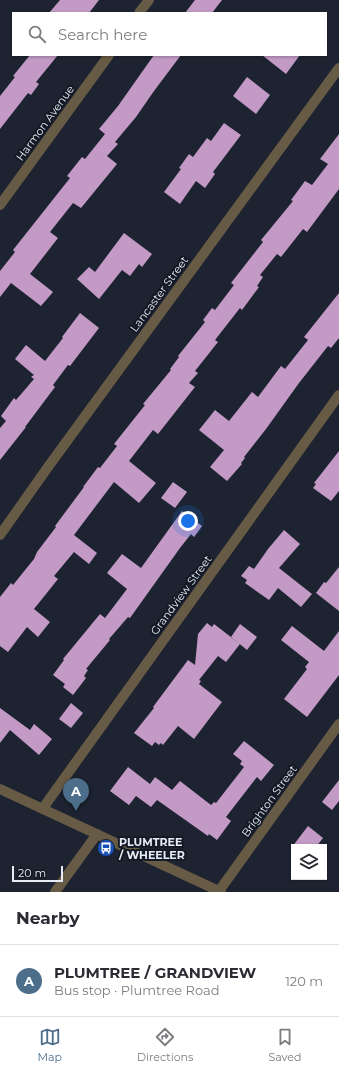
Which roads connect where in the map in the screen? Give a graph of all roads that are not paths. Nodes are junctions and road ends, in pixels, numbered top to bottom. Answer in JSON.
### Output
{"nodes":[{"id":1,"x":149,"y":0,"type":"edge"},
{"id":2,"x":140,"y":12,"type":"edge"},
{"id":3,"x":108,"y":56,"type":"edge"},
{"id":4,"x":339,"y":68,"type":"edge"},
{"id":5,"x":0,"y":205,"type":"edge"},
{"id":6,"x":339,"y":395,"type":"edge"},
{"id":7,"x":0,"y":535,"type":"edge"},
{"id":8,"x":339,"y":724,"type":"edge"},
{"id":9,"x":0,"y":789,"type":"edge"},
{"id":10,"x":43,"y":808,"type":"junction"},
{"id":11,"x":97,"y":834,"type":"junction"},
{"id":12,"x":220,"y":891,"type":"edge"},
{"id":13,"x":55,"y":892,"type":"edge"}],
"edges":[{"from":1,"to":2,"type":"street"},
{"from":3,"to":5,"type":"street","name":"Harmon Avenue"},
{"from":4,"to":7,"type":"street","name":"Lancaster Street"},
{"from":6,"to":10,"type":"street","name":"Grandview Street"},
{"from":8,"to":12,"type":"street","name":"Brighton Street"},
{"from":9,"to":10,"type":"street"},
{"from":10,"to":11,"type":"street"},
{"from":11,"to":12,"type":"street"},
{"from":11,"to":13,"type":"street"}]}
